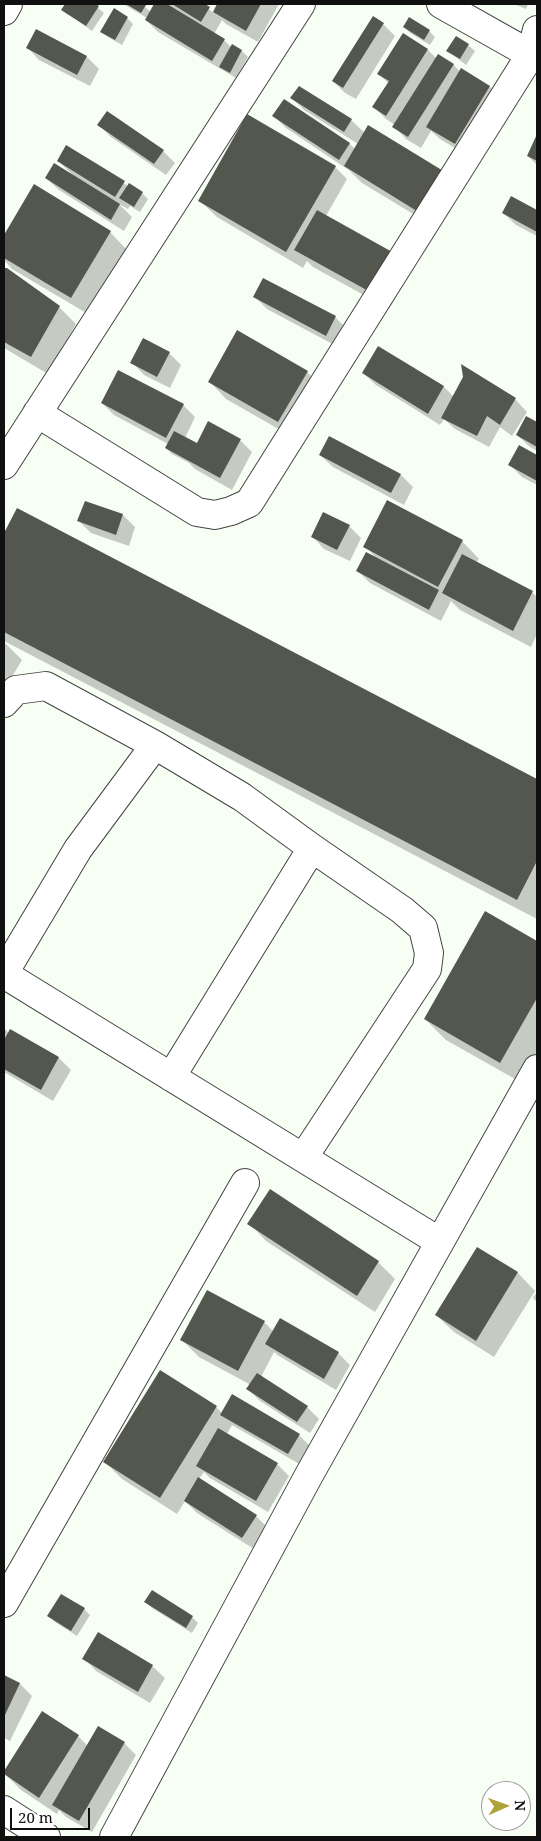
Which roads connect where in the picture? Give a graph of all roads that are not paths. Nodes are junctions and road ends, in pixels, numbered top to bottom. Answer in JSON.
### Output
{"nodes":[{"id":1,"x":8,"y":4,"type":"edge"},
{"id":2,"x":301,"y":4,"type":"edge"},
{"id":3,"x":441,"y":4,"type":"edge"},
{"id":4,"x":4,"y":11,"type":"edge"},
{"id":5,"x":535,"y":47,"type":"edge"},
{"id":6,"x":37,"y":413,"type":"junction"},
{"id":7,"x":4,"y":465,"type":"edge"},
{"id":8,"x":4,"y":703,"type":"edge"},
{"id":9,"x":154,"y":745,"type":"junction"},
{"id":10,"x":312,"y":848,"type":"junction"},
{"id":11,"x":4,"y":974,"type":"edge"},
{"id":12,"x":537,"y":1070,"type":"edge"},
{"id":13,"x":170,"y":1076,"type":"junction"},
{"id":14,"x":303,"y":1158,"type":"junction"},
{"id":15,"x":246,"y":1183,"type":"dead end"},
{"id":16,"x":440,"y":1242,"type":"junction"},
{"id":17,"x":4,"y":1603,"type":"edge"},
{"id":18,"x":4,"y":1810,"type":"edge"},
{"id":19,"x":46,"y":1837,"type":"edge"},
{"id":20,"x":114,"y":1837,"type":"edge"}],
"edges":[{"from":1,"to":4,"type":"street"},
{"from":2,"to":6,"type":"street"},
{"from":3,"to":5,"type":"street"},
{"from":5,"to":6,"type":"street"},
{"from":6,"to":7,"type":"street"},
{"from":8,"to":9,"type":"street"},
{"from":9,"to":10,"type":"street"},
{"from":9,"to":11,"type":"street"},
{"from":10,"to":13,"type":"street"},
{"from":10,"to":14,"type":"street"},
{"from":11,"to":13,"type":"street"},
{"from":12,"to":16,"type":"street"},
{"from":13,"to":14,"type":"street"},
{"from":14,"to":16,"type":"street"},
{"from":15,"to":17,"type":"street"},
{"from":16,"to":20,"type":"street"},
{"from":18,"to":19,"type":"street"}]}
